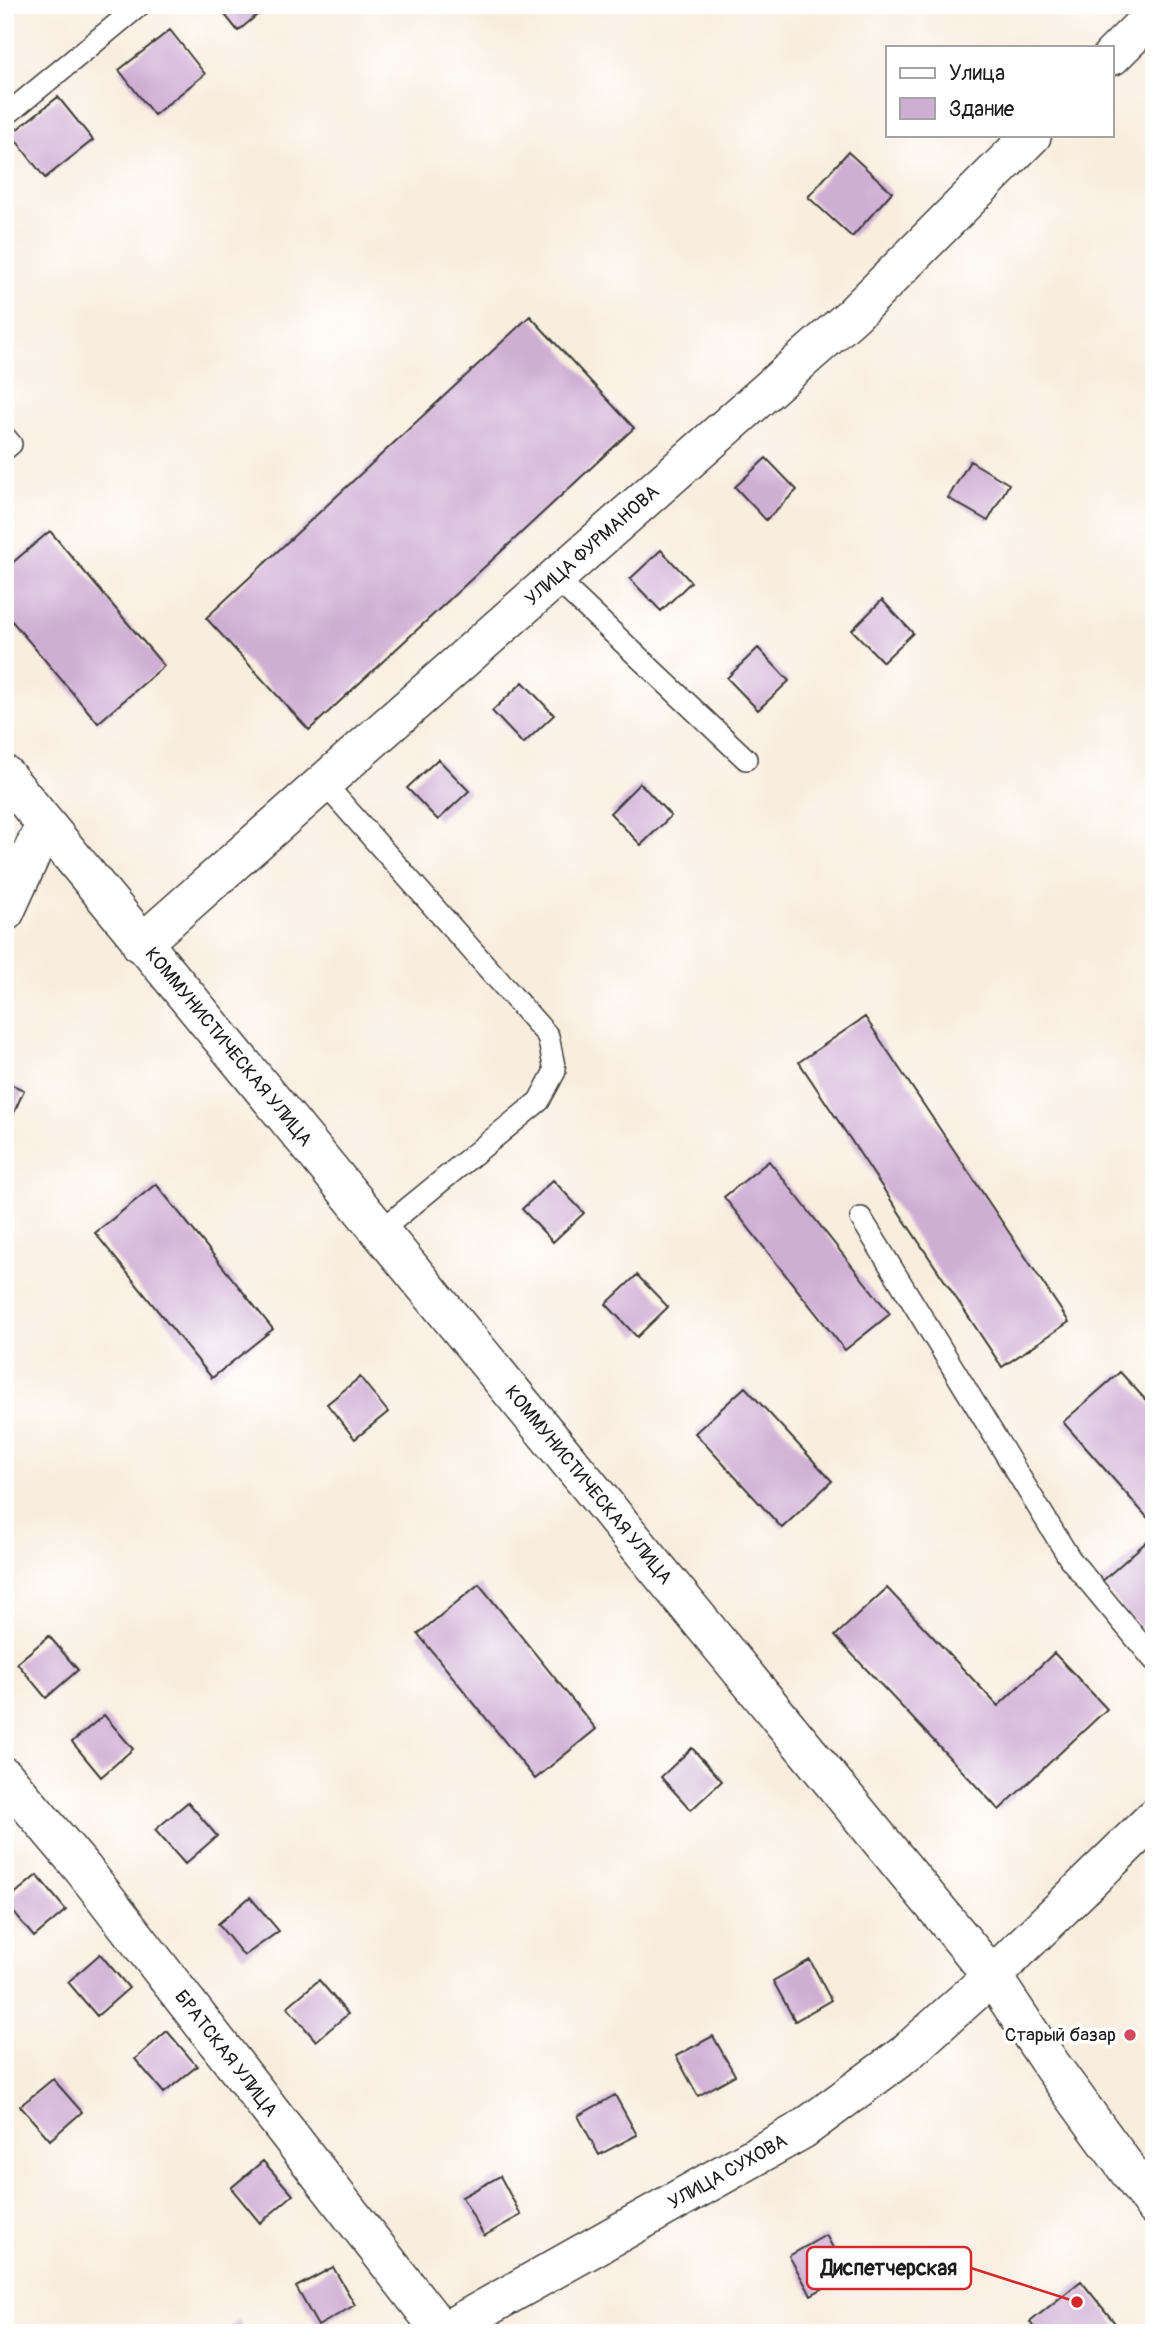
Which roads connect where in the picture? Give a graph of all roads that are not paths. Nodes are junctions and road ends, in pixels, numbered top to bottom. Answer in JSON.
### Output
{"nodes":[{"id":1,"x":140,"y":5,"type":"edge"},
{"id":2,"x":1154,"y":14,"type":"edge"},
{"id":3,"x":1114,"y":54,"type":"edge"},
{"id":4,"x":5,"y":116,"type":"edge"},
{"id":5,"x":1031,"y":136,"type":"edge"},
{"id":6,"x":5,"y":437,"type":"edge"},
{"id":7,"x":5,"y":449,"type":"edge"},
{"id":8,"x":555,"y":578,"type":"junction"},
{"id":9,"x":746,"y":759,"type":"dead end"},
{"id":10,"x":5,"y":775,"type":"edge"},
{"id":11,"x":323,"y":782,"type":"junction"},
{"id":12,"x":45,"y":824,"type":"junction"},
{"id":13,"x":5,"y":912,"type":"edge"},
{"id":14,"x":141,"y":944,"type":"junction"},
{"id":15,"x":862,"y":1218,"type":"dead end"},
{"id":16,"x":379,"y":1232,"type":"junction"},
{"id":17,"x":1154,"y":1660,"type":"edge"},
{"id":18,"x":5,"y":1777,"type":"edge"},
{"id":19,"x":1154,"y":1818,"type":"edge"},
{"id":20,"x":992,"y":1976,"type":"junction"},
{"id":21,"x":1154,"y":2206,"type":"edge"},
{"id":22,"x":441,"y":2332,"type":"edge"}],
"edges":[{"from":1,"to":4,"type":"lane"},
{"from":2,"to":3,"type":"street"},
{"from":5,"to":8,"type":"street","name":"УЛИЦА ФУРМАНОВА"},
{"from":6,"to":7,"type":"lane"},
{"from":8,"to":9,"type":"lane"},
{"from":8,"to":11,"type":"street","name":"УЛИЦА ФУРМАНОВА"},
{"from":10,"to":12,"type":"street","name":"КОММУНИСТИЧЕСКАЯ УЛИЦА"},
{"from":11,"to":14,"type":"street","name":"УЛИЦА ФУРМАНОВА"},
{"from":11,"to":16,"type":"lane"},
{"from":12,"to":13,"type":"street"},
{"from":12,"to":14,"type":"street","name":"КОММУНИСТИЧЕСКАЯ УЛИЦА"},
{"from":14,"to":16,"type":"street","name":"КОММУНИСТИЧЕСКАЯ УЛИЦА"},
{"from":15,"to":17,"type":"lane"},
{"from":16,"to":20,"type":"street","name":"КОММУНИСТИЧЕСКАЯ УЛИЦА"},
{"from":18,"to":22,"type":"street","name":"БРАТСКАЯ УЛИЦА"},
{"from":19,"to":20,"type":"street","name":"УЛИЦА СУХОВА"},
{"from":20,"to":21,"type":"street","name":"КОММУНИСТИЧЕСКАЯ УЛИЦА"},
{"from":20,"to":22,"type":"street","name":"УЛИЦА СУХОВА"}]}
